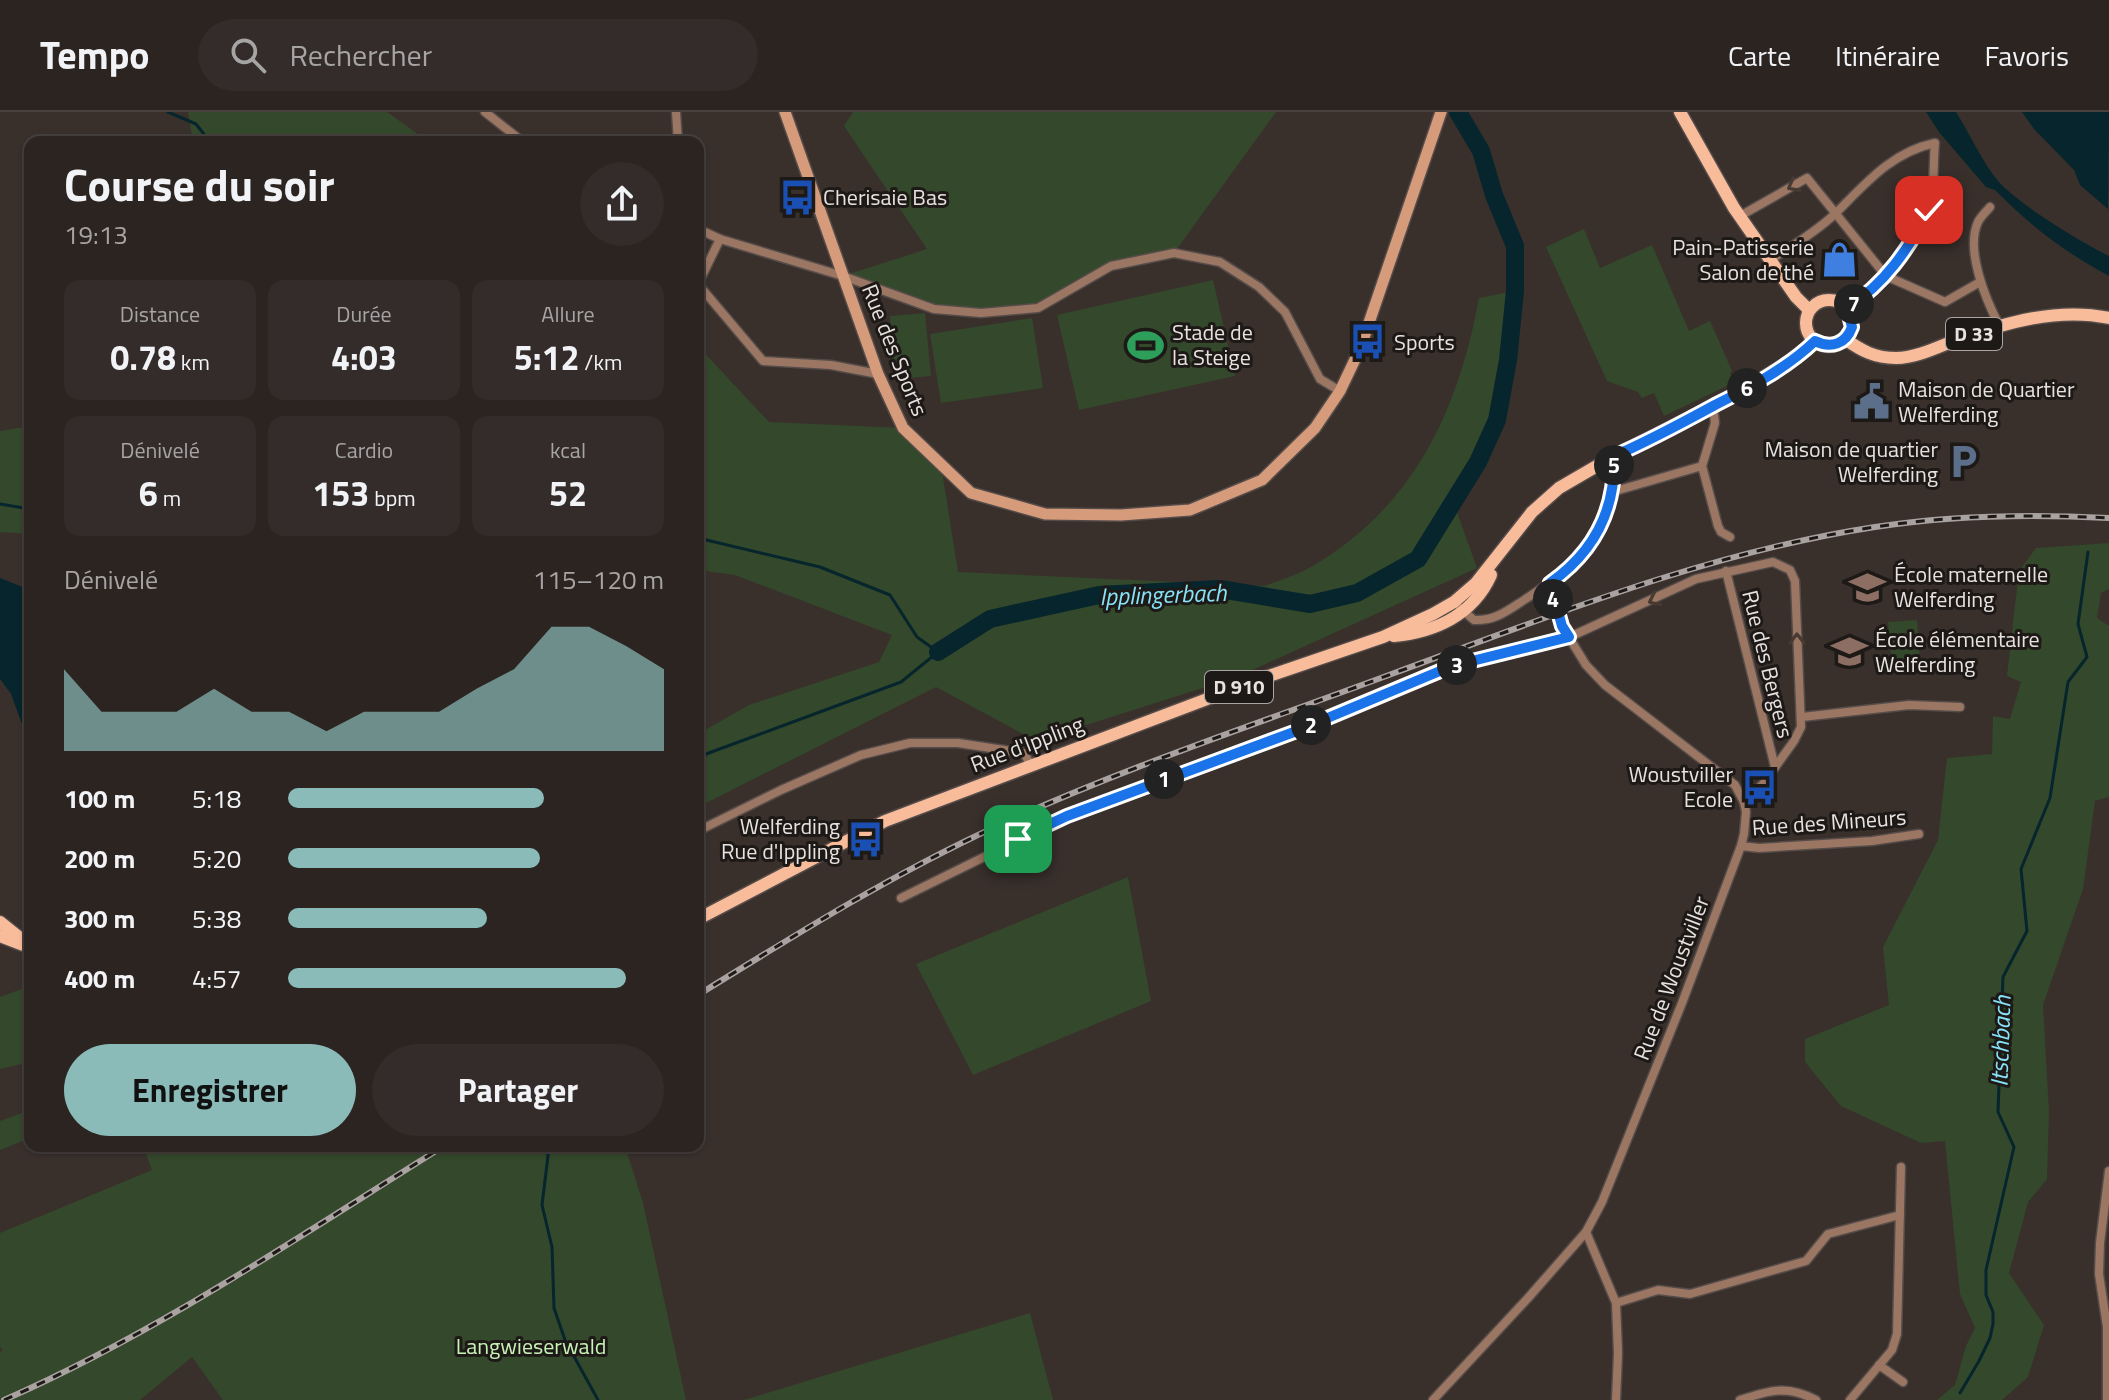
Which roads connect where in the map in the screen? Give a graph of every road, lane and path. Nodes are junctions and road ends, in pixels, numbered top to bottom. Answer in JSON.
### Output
{"nodes":[{"id":1,"x":485,"y":112,"type":"edge"},
{"id":2,"x":676,"y":112,"type":"edge"},
{"id":3,"x":785,"y":112,"type":"edge"},
{"id":4,"x":1680,"y":112,"type":"edge"},
{"id":5,"x":1441,"y":114,"type":"edge"},
{"id":6,"x":515,"y":136,"type":"edge"},
{"id":7,"x":678,"y":136,"type":"edge"},
{"id":8,"x":1990,"y":207,"type":"dead end"},
{"id":9,"x":1836,"y":213,"type":"junction"},
{"id":10,"x":1740,"y":216,"type":"junction"},
{"id":11,"x":704,"y":232,"type":"edge"},
{"id":12,"x":720,"y":239,"type":"junction"},
{"id":13,"x":1770,"y":260,"type":"junction"},
{"id":14,"x":704,"y":272,"type":"edge"},
{"id":15,"x":843,"y":276,"type":"junction"},
{"id":16,"x":1886,"y":276,"type":"junction"},
{"id":17,"x":1980,"y":282,"type":"junction"},
{"id":18,"x":704,"y":291,"type":"edge"},
{"id":19,"x":1847,"y":308,"type":"junction"},
{"id":20,"x":1809,"y":310,"type":"junction"},
{"id":21,"x":2109,"y":318,"type":"edge"},
{"id":22,"x":1999,"y":325,"type":"junction"},
{"id":23,"x":1845,"y":339,"type":"junction"},
{"id":24,"x":1815,"y":341,"type":"junction"},
{"id":25,"x":878,"y":374,"type":"junction"},
{"id":26,"x":1340,"y":391,"type":"junction"},
{"id":27,"x":1713,"y":406,"type":"junction"},
{"id":28,"x":1614,"y":456,"type":"junction"},
{"id":29,"x":1702,"y":466,"type":"junction"},
{"id":30,"x":1612,"y":492,"type":"junction"},
{"id":31,"x":1730,"y":537,"type":"dead end"},
{"id":32,"x":1501,"y":554,"type":"junction"},
{"id":33,"x":1726,"y":571,"type":"junction"},
{"id":34,"x":1550,"y":583,"type":"junction"},
{"id":35,"x":1454,"y":602,"type":"junction"},
{"id":36,"x":1464,"y":612,"type":"junction"},
{"id":37,"x":1383,"y":637,"type":"junction"},
{"id":38,"x":1569,"y":637,"type":"junction"},
{"id":39,"x":1960,"y":707,"type":"dead end"},
{"id":40,"x":1802,"y":717,"type":"junction"},
{"id":41,"x":1030,"y":764,"type":"junction"},
{"id":42,"x":1775,"y":767,"type":"junction"},
{"id":43,"x":1744,"y":802,"type":"junction"},
{"id":44,"x":704,"y":828,"type":"edge"},
{"id":45,"x":1919,"y":834,"type":"dead end"},
{"id":46,"x":1741,"y":846,"type":"junction"},
{"id":47,"x":901,"y":898,"type":"dead end"},
{"id":48,"x":704,"y":913,"type":"edge"},
{"id":49,"x":0,"y":922,"type":"edge"},
{"id":50,"x":0,"y":936,"type":"edge"},
{"id":51,"x":24,"y":942,"type":"edge"},
{"id":52,"x":24,"y":945,"type":"edge"},
{"id":53,"x":1901,"y":1167,"type":"dead end"},
{"id":54,"x":2109,"y":1171,"type":"edge"},
{"id":55,"x":1900,"y":1215,"type":"junction"},
{"id":56,"x":1586,"y":1232,"type":"junction"},
{"id":57,"x":1616,"y":1303,"type":"junction"},
{"id":58,"x":1879,"y":1365,"type":"junction"},
{"id":59,"x":1903,"y":1382,"type":"dead end"},
{"id":60,"x":1433,"y":1400,"type":"edge"},
{"id":61,"x":1616,"y":1400,"type":"edge"},
{"id":62,"x":1740,"y":1400,"type":"edge"},
{"id":63,"x":1816,"y":1400,"type":"edge"},
{"id":64,"x":1850,"y":1400,"type":"edge"},
{"id":65,"x":2107,"y":1400,"type":"edge"}],
"edges":[{"from":1,"to":6,"type":"street"},
{"from":2,"to":7,"type":"street"},
{"from":3,"to":15,"type":"street","name":"Rue des Sports"},
{"from":4,"to":10,"type":"main road"},
{"from":5,"to":26,"type":"street","name":"Rue des Sports"},
{"from":8,"to":17,"type":"street"},
{"from":9,"to":10,"type":"street","one_way":true},
{"from":9,"to":13,"type":"street"},
{"from":9,"to":16,"type":"street"},
{"from":9,"to":16,"type":"street"},
{"from":10,"to":13,"type":"main road"},
{"from":11,"to":12,"type":"street"},
{"from":12,"to":14,"type":"street"},
{"from":12,"to":15,"type":"street"},
{"from":13,"to":20,"type":"main road"},
{"from":15,"to":25,"type":"street","name":"Rue des Sports"},
{"from":15,"to":26,"type":"street"},
{"from":16,"to":17,"type":"street"},
{"from":16,"to":19,"type":"street"},
{"from":17,"to":22,"type":"street"},
{"from":18,"to":25,"type":"street"},
{"from":19,"to":20,"type":"main road"},
{"from":19,"to":23,"type":"main road"},
{"from":20,"to":24,"type":"main road"},
{"from":21,"to":22,"type":"main road","number":"D 33"},
{"from":22,"to":23,"type":"main road","number":"D 33"},
{"from":23,"to":24,"type":"main road"},
{"from":24,"to":27,"type":"main road","name":"Rue d'Ippling","number":"D 910"},
{"from":25,"to":26,"type":"street","name":"Rue des Sports"},
{"from":27,"to":28,"type":"main road","name":"Rue d'Ippling","number":"D 910"},
{"from":27,"to":29,"type":"street"},
{"from":28,"to":30,"type":"street"},
{"from":28,"to":32,"type":"main road","name":"Rue d'Ippling","number":"D 910"},
{"from":29,"to":30,"type":"street"},
{"from":29,"to":31,"type":"street"},
{"from":30,"to":34,"type":"street"},
{"from":32,"to":35,"type":"main road","name":"Rue d'Ippling","number":"D 910"},
{"from":32,"to":36,"type":"main road","name":"Rue d'Ippling","number":"D 910"},
{"from":33,"to":38,"type":"street","one_way":true},
{"from":40,"to":33,"type":"street","one_way":true},
{"from":33,"to":42,"type":"street","name":"Rue des Bergers"},
{"from":34,"to":36,"type":"street"},
{"from":34,"to":38,"type":"street","bridge":true},
{"from":35,"to":36,"type":"street"},
{"from":35,"to":37,"type":"main road","name":"Rue d'Ippling","number":"D 910"},
{"from":36,"to":37,"type":"main road","name":"Rue d'Ippling","number":"D 910"},
{"from":37,"to":41,"type":"main road","name":"Rue d'Ippling","number":"D 910"},
{"from":38,"to":43,"type":"street"},
{"from":38,"to":47,"type":"street"},
{"from":39,"to":40,"type":"street"},
{"from":40,"to":42,"type":"street"},
{"from":41,"to":44,"type":"street"},
{"from":41,"to":48,"type":"main road","name":"Rue d'Ippling","number":"D 910"},
{"from":42,"to":43,"type":"street"},
{"from":43,"to":46,"type":"street","name":"Rue de Woustviller"},
{"from":45,"to":46,"type":"street","name":"Rue des Mineurs"},
{"from":46,"to":56,"type":"street","name":"Rue de Woustviller"},
{"from":49,"to":51,"type":"main road"},
{"from":50,"to":52,"type":"main road"},
{"from":53,"to":55,"type":"street"},
{"from":54,"to":65,"type":"street"},
{"from":55,"to":57,"type":"street"},
{"from":55,"to":58,"type":"street"},
{"from":56,"to":57,"type":"street"},
{"from":56,"to":60,"type":"street","name":"Rue de Woustviller"},
{"from":57,"to":61,"type":"street"},
{"from":58,"to":59,"type":"street"},
{"from":58,"to":64,"type":"street"},
{"from":62,"to":63,"type":"street"}]}
